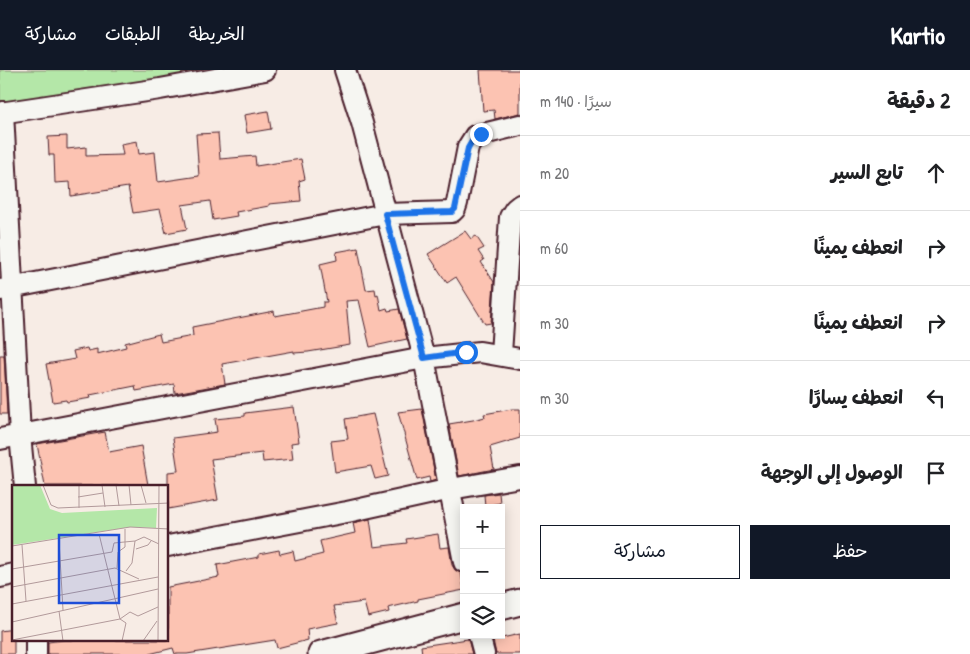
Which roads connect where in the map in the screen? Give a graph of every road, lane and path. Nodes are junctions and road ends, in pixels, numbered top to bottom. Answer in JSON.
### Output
{"nodes":[{"id":1,"x":265,"y":70,"type":"edge"},
{"id":2,"x":345,"y":70,"type":"edge"},
{"id":3,"x":1,"y":112,"type":"edge"},
{"id":4,"x":520,"y":125,"type":"edge"},
{"id":5,"x":520,"y":205,"type":"edge"},
{"id":6,"x":385,"y":214,"type":"junction"},
{"id":7,"x":6,"y":289,"type":"edge"},
{"id":8,"x":510,"y":356,"type":"edge"},
{"id":9,"x":424,"y":358,"type":"junction"},
{"id":10,"x":20,"y":435,"type":"junction"},
{"id":11,"x":0,"y":439,"type":"edge"},
{"id":12,"x":520,"y":477,"type":"edge"},
{"id":13,"x":25,"y":485,"type":"edge"},
{"id":14,"x":451,"y":489,"type":"junction"},
{"id":15,"x":169,"y":546,"type":"edge"},
{"id":16,"x":462,"y":549,"type":"edge"},
{"id":17,"x":520,"y":602,"type":"edge"},
{"id":18,"x":505,"y":606,"type":"edge"},
{"id":19,"x":460,"y":617,"type":"edge"},
{"id":20,"x":480,"y":639,"type":"edge"},
{"id":21,"x":322,"y":654,"type":"edge"},
{"id":22,"x":484,"y":654,"type":"edge"}],
"edges":[{"from":1,"to":3,"type":"street"},
{"from":2,"to":6,"type":"street"},
{"from":3,"to":7,"type":"street"},
{"from":4,"to":6,"type":"street"},
{"from":5,"to":8,"type":"street"},
{"from":6,"to":7,"type":"street"},
{"from":6,"to":9,"type":"street"},
{"from":7,"to":10,"type":"street"},
{"from":8,"to":9,"type":"street"},
{"from":9,"to":10,"type":"street"},
{"from":9,"to":14,"type":"street"},
{"from":10,"to":11,"type":"street"},
{"from":10,"to":13,"type":"street"},
{"from":12,"to":14,"type":"street"},
{"from":14,"to":15,"type":"street"},
{"from":14,"to":16,"type":"street"},
{"from":17,"to":18,"type":"street"},
{"from":19,"to":21,"type":"street"},
{"from":20,"to":22,"type":"street"}]}
